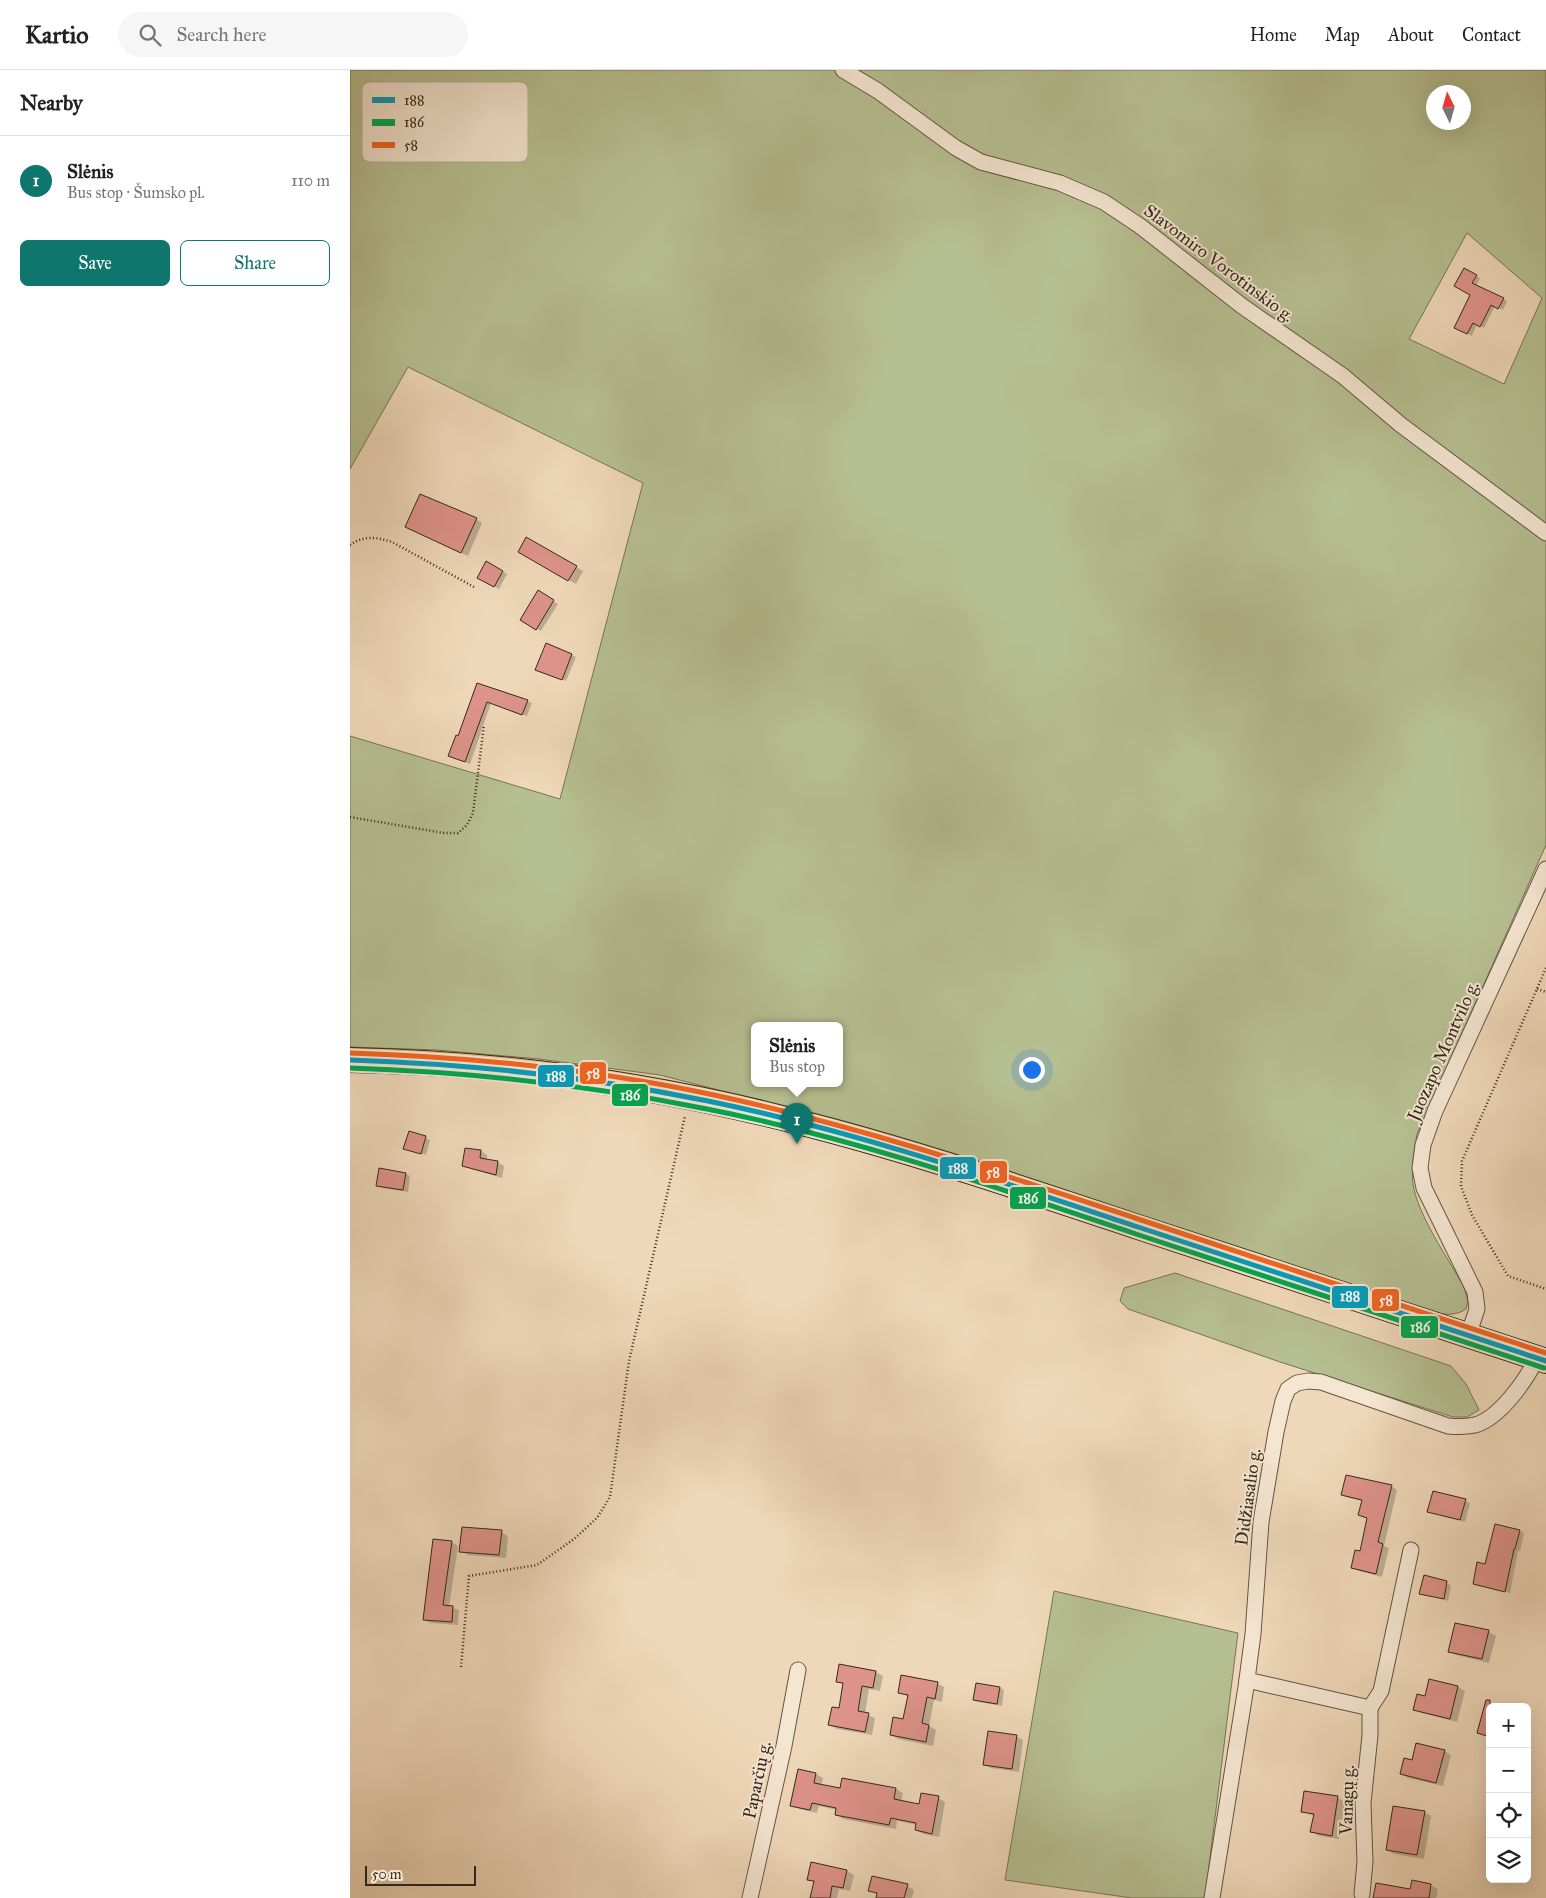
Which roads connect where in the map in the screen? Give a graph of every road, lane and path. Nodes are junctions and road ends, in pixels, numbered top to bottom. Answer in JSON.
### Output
{"nodes":[{"id":1,"x":843,"y":70,"type":"edge"},
{"id":2,"x":1546,"y":533,"type":"edge"},
{"id":3,"x":350,"y":545,"type":"edge"},
{"id":4,"x":474,"y":587,"type":"dead end"},
{"id":5,"x":484,"y":725,"type":"dead end"},
{"id":6,"x":350,"y":817,"type":"edge"},
{"id":7,"x":1546,"y":869,"type":"edge"},
{"id":8,"x":1546,"y":968,"type":"edge"},
{"id":9,"x":1537,"y":989,"type":"junction"},
{"id":10,"x":1546,"y":992,"type":"edge"},
{"id":11,"x":350,"y":1060,"type":"edge"},
{"id":12,"x":689,"y":1098,"type":"junction"},
{"id":13,"x":1546,"y":1289,"type":"edge"},
{"id":14,"x":1468,"y":1336,"type":"junction"},
{"id":15,"x":1542,"y":1360,"type":"edge"},
{"id":16,"x":1411,"y":1550,"type":"dead end"},
{"id":17,"x":461,"y":1667,"type":"dead end"},
{"id":18,"x":798,"y":1670,"type":"dead end"},
{"id":19,"x":1247,"y":1680,"type":"junction"},
{"id":20,"x":1370,"y":1708,"type":"junction"},
{"id":21,"x":1362,"y":1894,"type":"dead end"},
{"id":22,"x":750,"y":1898,"type":"edge"},
{"id":23,"x":1212,"y":1898,"type":"edge"}],
"edges":[{"from":1,"to":2,"type":"street","name":"Slavomiro Vorotinskio g."},
{"from":3,"to":4,"type":"path"},
{"from":5,"to":6,"type":"path"},
{"from":7,"to":14,"type":"street","name":"Juozapo Montvilo g."},
{"from":8,"to":9,"type":"path"},
{"from":9,"to":10,"type":"path"},
{"from":9,"to":13,"type":"path"},
{"from":11,"to":12,"type":"main road"},
{"from":12,"to":14,"type":"main road"},
{"from":12,"to":17,"type":"path"},
{"from":14,"to":15,"type":"main road"},
{"from":15,"to":19,"type":"street","name":"Didžiasalio g."},
{"from":16,"to":20,"type":"street","name":"Vanagų g."},
{"from":18,"to":22,"type":"street","name":"Paparčių g."},
{"from":19,"to":20,"type":"street"},
{"from":19,"to":23,"type":"street","name":"Didžiasalio g."},
{"from":20,"to":21,"type":"street","name":"Vanagų g."}]}
